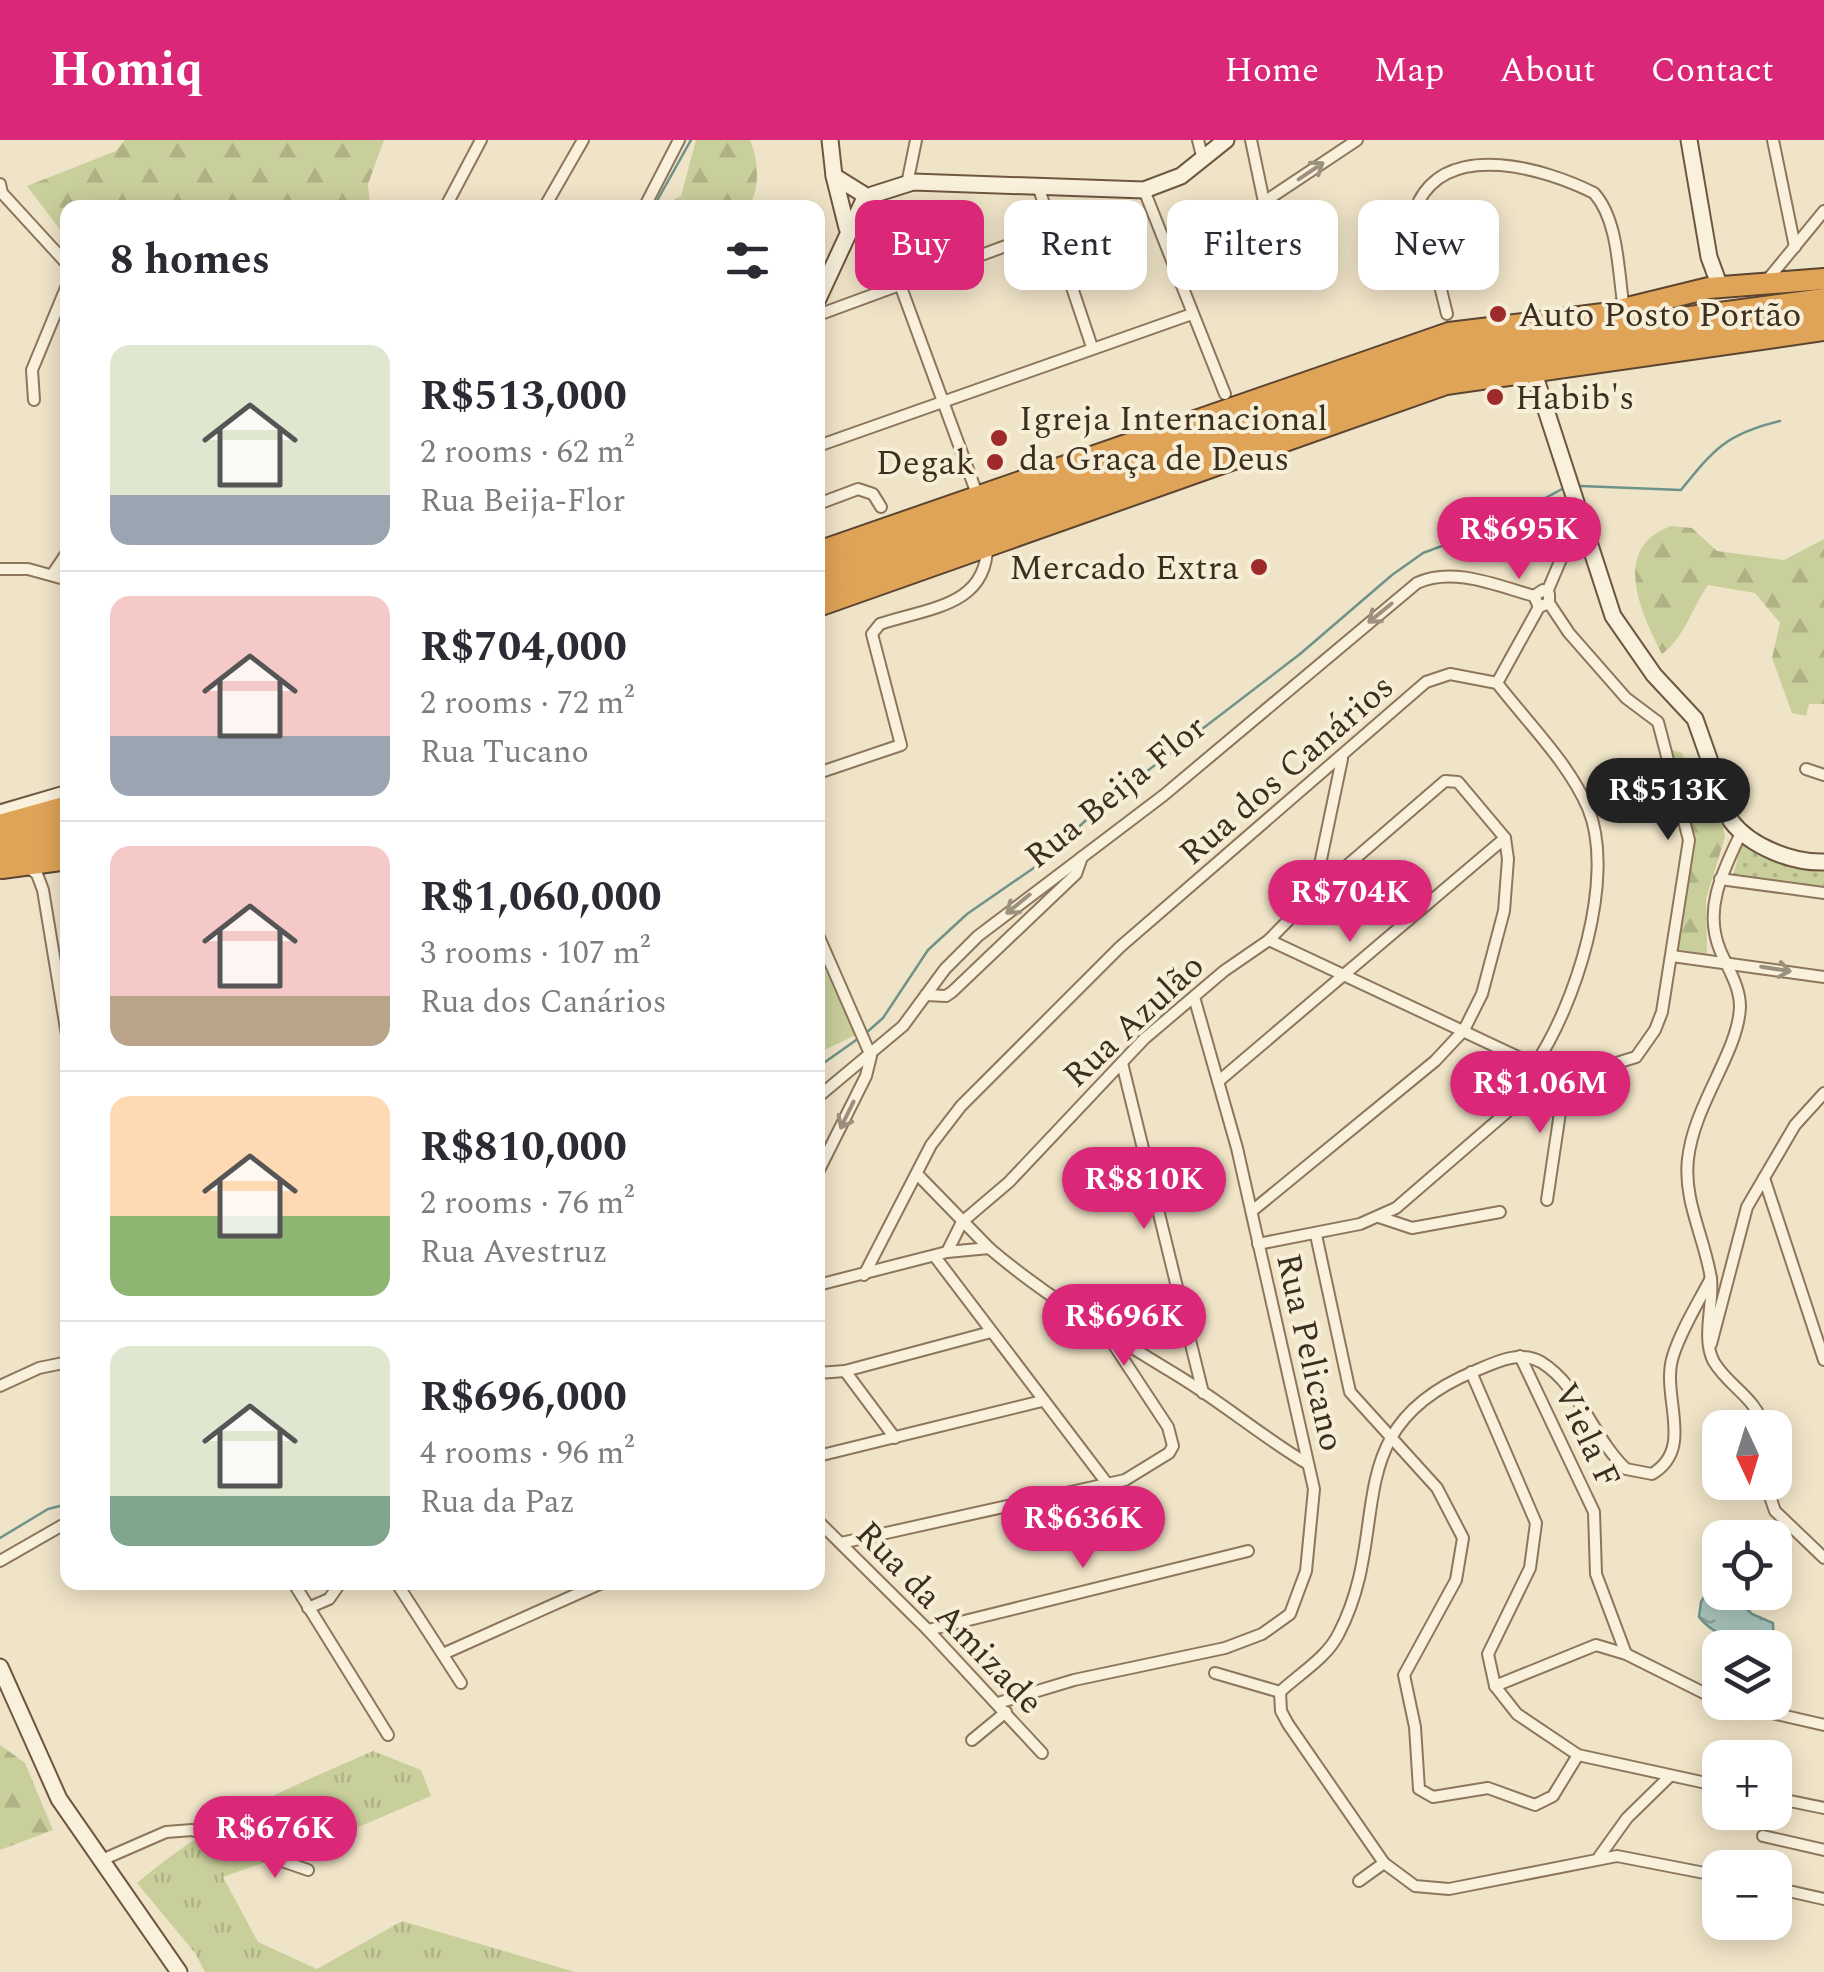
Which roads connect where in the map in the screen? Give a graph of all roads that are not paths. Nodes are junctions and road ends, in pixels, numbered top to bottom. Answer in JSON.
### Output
{"nodes":[{"id":1,"x":480,"y":140,"type":"edge"},
{"id":2,"x":583,"y":140,"type":"edge"},
{"id":3,"x":679,"y":140,"type":"edge"},
{"id":4,"x":830,"y":140,"type":"edge"},
{"id":5,"x":916,"y":140,"type":"edge"},
{"id":6,"x":1198,"y":140,"type":"edge"},
{"id":7,"x":1226,"y":140,"type":"edge"},
{"id":8,"x":1250,"y":140,"type":"edge"},
{"id":9,"x":1358,"y":140,"type":"edge"},
{"id":10,"x":1689,"y":140,"type":"edge"},
{"id":11,"x":1774,"y":140,"type":"edge"},
{"id":12,"x":1203,"y":161,"type":"junction"},
{"id":13,"x":834,"y":176,"type":"junction"},
{"id":14,"x":907,"y":184,"type":"junction"},
{"id":15,"x":1038,"y":186,"type":"junction"},
{"id":16,"x":1144,"y":190,"type":"junction"},
{"id":17,"x":1,"y":193,"type":"edge"},
{"id":18,"x":867,"y":199,"type":"junction"},
{"id":19,"x":450,"y":200,"type":"edge"},
{"id":20,"x":549,"y":200,"type":"edge"},
{"id":21,"x":648,"y":200,"type":"edge"},
{"id":22,"x":1043,"y":200,"type":"edge"},
{"id":23,"x":1264,"y":200,"type":"edge"},
{"id":24,"x":1267,"y":200,"type":"edge"},
{"id":25,"x":1824,"y":211,"type":"edge"},
{"id":26,"x":847,"y":228,"type":"junction"},
{"id":27,"x":1795,"y":247,"type":"junction"},
{"id":28,"x":60,"y":256,"type":"edge"},
{"id":29,"x":1824,"y":279,"type":"edge"},
{"id":30,"x":825,"y":281,"type":"edge"},
{"id":31,"x":1762,"y":286,"type":"junction"},
{"id":32,"x":1711,"y":288,"type":"junction"},
{"id":33,"x":885,"y":290,"type":"edge"},
{"id":34,"x":903,"y":290,"type":"edge"},
{"id":35,"x":1073,"y":290,"type":"edge"},
{"id":36,"x":1824,"y":299,"type":"edge"},
{"id":37,"x":60,"y":302,"type":"edge"},
{"id":38,"x":1624,"y":310,"type":"junction"},
{"id":39,"x":825,"y":313,"type":"edge"},
{"id":40,"x":1192,"y":314,"type":"junction"},
{"id":41,"x":1446,"y":314,"type":"dead end"},
{"id":42,"x":1824,"y":316,"type":"edge"},
{"id":43,"x":1824,"y":330,"type":"edge"},
{"id":44,"x":1092,"y":347,"type":"junction"},
{"id":45,"x":1533,"y":370,"type":"junction"},
{"id":46,"x":1224,"y":394,"type":"dead end"},
{"id":47,"x":34,"y":400,"type":"dead end"},
{"id":48,"x":944,"y":404,"type":"junction"},
{"id":49,"x":825,"y":444,"type":"edge"},
{"id":50,"x":977,"y":494,"type":"junction"},
{"id":51,"x":1032,"y":494,"type":"junction"},
{"id":52,"x":825,"y":501,"type":"edge"},
{"id":53,"x":881,"y":507,"type":"dead end"},
{"id":54,"x":1578,"y":517,"type":"junction"},
{"id":55,"x":869,"y":533,"type":"junction"},
{"id":56,"x":988,"y":545,"type":"junction"},
{"id":57,"x":825,"y":549,"type":"edge"},
{"id":58,"x":60,"y":563,"type":"edge"},
{"id":59,"x":0,"y":569,"type":"edge"},
{"id":60,"x":825,"y":569,"type":"edge"},
{"id":61,"x":52,"y":574,"type":"junction"},
{"id":62,"x":60,"y":577,"type":"edge"},
{"id":63,"x":825,"y":587,"type":"edge"},
{"id":64,"x":1542,"y":599,"type":"junction"},
{"id":65,"x":825,"y":603,"type":"edge"},
{"id":66,"x":1497,"y":683,"type":"junction"},
{"id":67,"x":1679,"y":698,"type":"junction"},
{"id":68,"x":1658,"y":722,"type":"junction"},
{"id":69,"x":1342,"y":759,"type":"junction"},
{"id":70,"x":1806,"y":769,"type":"dead end"},
{"id":71,"x":825,"y":770,"type":"edge"},
{"id":72,"x":1824,"y":775,"type":"edge"},
{"id":73,"x":60,"y":795,"type":"edge"},
{"id":74,"x":60,"y":808,"type":"edge"},
{"id":75,"x":0,"y":812,"type":"edge"},
{"id":76,"x":0,"y":825,"type":"edge"},
{"id":77,"x":60,"y":826,"type":"edge"},
{"id":78,"x":1740,"y":833,"type":"junction"},
{"id":79,"x":1504,"y":838,"type":"junction"},
{"id":80,"x":60,"y":842,"type":"edge"},
{"id":81,"x":0,"y":843,"type":"edge"},
{"id":82,"x":0,"y":855,"type":"edge"},
{"id":83,"x":1082,"y":857,"type":"junction"},
{"id":84,"x":60,"y":860,"type":"edge"},
{"id":85,"x":60,"y":861,"type":"edge"},
{"id":86,"x":1824,"y":862,"type":"edge"},
{"id":87,"x":22,"y":865,"type":"junction"},
{"id":88,"x":0,"y":868,"type":"edge"},
{"id":89,"x":1720,"y":879,"type":"junction"},
{"id":90,"x":42,"y":890,"type":"junction"},
{"id":91,"x":1824,"y":893,"type":"edge"},
{"id":92,"x":1314,"y":894,"type":"junction"},
{"id":93,"x":1269,"y":940,"type":"junction"},
{"id":94,"x":825,"y":950,"type":"edge"},
{"id":95,"x":60,"y":955,"type":"edge"},
{"id":96,"x":1672,"y":956,"type":"junction"},
{"id":97,"x":1727,"y":962,"type":"junction"},
{"id":98,"x":1824,"y":976,"type":"edge"},
{"id":99,"x":1342,"y":978,"type":"junction"},
{"id":100,"x":926,"y":995,"type":"junction"},
{"id":101,"x":1194,"y":997,"type":"junction"},
{"id":102,"x":1464,"y":1030,"type":"junction"},
{"id":103,"x":871,"y":1056,"type":"junction"},
{"id":104,"x":1122,"y":1064,"type":"junction"},
{"id":105,"x":1534,"y":1066,"type":"junction"},
{"id":106,"x":1551,"y":1074,"type":"junction"},
{"id":107,"x":1565,"y":1079,"type":"junction"},
{"id":108,"x":1220,"y":1080,"type":"junction"},
{"id":109,"x":825,"y":1092,"type":"edge"},
{"id":110,"x":1824,"y":1093,"type":"edge"},
{"id":111,"x":825,"y":1158,"type":"edge"},
{"id":112,"x":919,"y":1176,"type":"junction"},
{"id":113,"x":1764,"y":1178,"type":"junction"},
{"id":114,"x":1547,"y":1200,"type":"dead end"},
{"id":115,"x":1252,"y":1211,"type":"junction"},
{"id":116,"x":1500,"y":1212,"type":"dead end"},
{"id":117,"x":1379,"y":1217,"type":"junction"},
{"id":118,"x":962,"y":1222,"type":"junction"},
{"id":119,"x":1316,"y":1235,"type":"junction"},
{"id":120,"x":1258,"y":1244,"type":"junction"},
{"id":121,"x":989,"y":1248,"type":"junction"},
{"id":122,"x":947,"y":1252,"type":"junction"},
{"id":123,"x":936,"y":1258,"type":"junction"},
{"id":124,"x":864,"y":1275,"type":"junction"},
{"id":125,"x":1711,"y":1278,"type":"junction"},
{"id":126,"x":825,"y":1283,"type":"edge"},
{"id":127,"x":990,"y":1332,"type":"junction"},
{"id":128,"x":1108,"y":1337,"type":"junction"},
{"id":129,"x":1708,"y":1350,"type":"junction"},
{"id":130,"x":1520,"y":1356,"type":"junction"},
{"id":131,"x":1824,"y":1360,"type":"edge"},
{"id":132,"x":60,"y":1364,"type":"edge"},
{"id":133,"x":1199,"y":1364,"type":"junction"},
{"id":134,"x":845,"y":1372,"type":"junction"},
{"id":135,"x":1470,"y":1372,"type":"junction"},
{"id":136,"x":825,"y":1373,"type":"edge"},
{"id":137,"x":1182,"y":1378,"type":"junction"},
{"id":138,"x":0,"y":1386,"type":"edge"},
{"id":139,"x":1203,"y":1393,"type":"junction"},
{"id":140,"x":1042,"y":1401,"type":"junction"},
{"id":141,"x":1756,"y":1410,"type":"edge"},
{"id":142,"x":895,"y":1438,"type":"junction"},
{"id":143,"x":1388,"y":1438,"type":"junction"},
{"id":144,"x":825,"y":1454,"type":"edge"},
{"id":145,"x":1308,"y":1464,"type":"junction"},
{"id":146,"x":1106,"y":1482,"type":"junction"},
{"id":147,"x":1771,"y":1500,"type":"edge"},
{"id":148,"x":60,"y":1526,"type":"edge"},
{"id":149,"x":825,"y":1528,"type":"edge"},
{"id":150,"x":841,"y":1543,"type":"junction"},
{"id":151,"x":1248,"y":1551,"type":"dead end"},
{"id":152,"x":1824,"y":1558,"type":"edge"},
{"id":153,"x":0,"y":1560,"type":"edge"},
{"id":154,"x":298,"y":1590,"type":"edge"},
{"id":155,"x":335,"y":1590,"type":"edge"},
{"id":156,"x":401,"y":1590,"type":"edge"},
{"id":157,"x":586,"y":1590,"type":"edge"},
{"id":158,"x":308,"y":1608,"type":"junction"},
{"id":159,"x":928,"y":1630,"type":"junction"},
{"id":160,"x":444,"y":1654,"type":"junction"},
{"id":161,"x":1626,"y":1654,"type":"junction"},
{"id":162,"x":0,"y":1667,"type":"edge"},
{"id":163,"x":1215,"y":1674,"type":"dead end"},
{"id":164,"x":461,"y":1683,"type":"dead end"},
{"id":165,"x":1495,"y":1686,"type":"junction"},
{"id":166,"x":1280,"y":1692,"type":"junction"},
{"id":167,"x":1702,"y":1692,"type":"edge"},
{"id":168,"x":1002,"y":1707,"type":"junction"},
{"id":169,"x":1792,"y":1717,"type":"edge"},
{"id":170,"x":1824,"y":1724,"type":"edge"},
{"id":171,"x":388,"y":1734,"type":"dead end"},
{"id":172,"x":972,"y":1740,"type":"dead end"},
{"id":173,"x":1042,"y":1754,"type":"dead end"},
{"id":174,"x":1578,"y":1755,"type":"junction"},
{"id":175,"x":1668,"y":1777,"type":"junction"},
{"id":176,"x":1702,"y":1783,"type":"edge"},
{"id":177,"x":1792,"y":1801,"type":"edge"},
{"id":178,"x":1824,"y":1808,"type":"edge"},
{"id":179,"x":1763,"y":1836,"type":"dead end"},
{"id":180,"x":1824,"y":1850,"type":"edge"},
{"id":181,"x":254,"y":1853,"type":"junction"},
{"id":182,"x":289,"y":1854,"type":"dead end"},
{"id":183,"x":1599,"y":1857,"type":"junction"},
{"id":184,"x":104,"y":1859,"type":"junction"},
{"id":185,"x":1384,"y":1863,"type":"junction"},
{"id":186,"x":308,"y":1870,"type":"dead end"},
{"id":187,"x":1702,"y":1872,"type":"edge"},
{"id":188,"x":1359,"y":1881,"type":"dead end"},
{"id":189,"x":1792,"y":1892,"type":"edge"},
{"id":190,"x":1824,"y":1899,"type":"edge"},
{"id":191,"x":179,"y":1972,"type":"edge"}],
"edges":[{"from":1,"to":19,"type":"street"},
{"from":2,"to":20,"type":"street"},
{"from":3,"to":21,"type":"street"},
{"from":4,"to":13,"type":"street"},
{"from":5,"to":14,"type":"street"},
{"from":6,"to":12,"type":"street"},
{"from":7,"to":12,"type":"street"},
{"from":8,"to":23,"type":"street"},
{"from":24,"to":9,"type":"street","one_way":true},
{"from":10,"to":32,"type":"street"},
{"from":11,"to":27,"type":"street"},
{"from":12,"to":16,"type":"street"},
{"from":13,"to":18,"type":"street"},
{"from":13,"to":26,"type":"street"},
{"from":14,"to":15,"type":"street"},
{"from":14,"to":18,"type":"street"},
{"from":15,"to":16,"type":"street"},
{"from":15,"to":22,"type":"street"},
{"from":16,"to":40,"type":"street"},
{"from":17,"to":28,"type":"street"},
{"from":18,"to":26,"type":"street"},
{"from":25,"to":27,"type":"street"},
{"from":26,"to":30,"type":"street"},
{"from":27,"to":31,"type":"street"},
{"from":29,"to":31,"type":"highway"},
{"from":31,"to":32,"type":"highway"},
{"from":32,"to":38,"type":"highway"},
{"from":33,"to":39,"type":"street"},
{"from":34,"to":48,"type":"street"},
{"from":35,"to":44,"type":"street"},
{"from":36,"to":51,"type":"highway"},
{"from":37,"to":47,"type":"street"},
{"from":38,"to":41,"type":"street"},
{"from":38,"to":50,"type":"highway"},
{"from":40,"to":44,"type":"street"},
{"from":40,"to":46,"type":"street"},
{"from":42,"to":45,"type":"highway"},
{"from":42,"to":63,"type":"highway"},
{"from":43,"to":45,"type":"highway"},
{"from":44,"to":48,"type":"street"},
{"from":45,"to":54,"type":"street"},
{"from":45,"to":56,"type":"highway"},
{"from":48,"to":49,"type":"street"},
{"from":48,"to":50,"type":"street"},
{"from":50,"to":55,"type":"highway"},
{"from":51,"to":55,"type":"highway"},
{"from":51,"to":60,"type":"highway"},
{"from":52,"to":53,"type":"street"},
{"from":54,"to":64,"type":"street"},
{"from":54,"to":67,"type":"street"},
{"from":55,"to":57,"type":"highway"},
{"from":56,"to":65,"type":"highway"},
{"from":56,"to":71,"type":"street"},
{"from":58,"to":61,"type":"street"},
{"from":59,"to":61,"type":"street"},
{"from":61,"to":62,"type":"street"},
{"from":64,"to":66,"type":"street"},
{"from":64,"to":68,"type":"street"},
{"from":64,"to":83,"type":"street","name":"Rua Beija Flor","one_way":true},
{"from":66,"to":69,"type":"street","name":"Rua dos Canários"},
{"from":66,"to":105,"type":"street"},
{"from":67,"to":68,"type":"street"},
{"from":67,"to":78,"type":"street"},
{"from":68,"to":96,"type":"street"},
{"from":69,"to":92,"type":"street"},
{"from":69,"to":112,"type":"street","name":"Rua dos Canários"},
{"from":70,"to":72,"type":"street"},
{"from":73,"to":75,"type":"street"},
{"from":74,"to":76,"type":"highway"},
{"from":77,"to":81,"type":"highway"},
{"from":78,"to":86,"type":"street"},
{"from":78,"to":89,"type":"street"},
{"from":79,"to":92,"type":"street","name":"Rua Azulão"},
{"from":79,"to":99,"type":"street"},
{"from":79,"to":102,"type":"street"},
{"from":80,"to":82,"type":"highway"},
{"from":83,"to":100,"type":"street","name":"Rua Beija Flor","one_way":true},
{"from":83,"to":100,"type":"street"},
{"from":84,"to":87,"type":"highway"},
{"from":85,"to":90,"type":"street"},
{"from":87,"to":88,"type":"highway"},
{"from":87,"to":90,"type":"street"},
{"from":89,"to":91,"type":"street"},
{"from":89,"to":97,"type":"street"},
{"from":90,"to":95,"type":"street"},
{"from":92,"to":93,"type":"street","name":"Rua Azulão"},
{"from":93,"to":99,"type":"street"},
{"from":93,"to":101,"type":"street","name":"Rua Azulão"},
{"from":94,"to":103,"type":"street"},
{"from":96,"to":97,"type":"street"},
{"from":96,"to":107,"type":"street"},
{"from":97,"to":98,"type":"street","one_way":true},
{"from":97,"to":125,"type":"street"},
{"from":99,"to":102,"type":"street"},
{"from":99,"to":108,"type":"street"},
{"from":100,"to":103,"type":"street","name":"Rua Beija Flor"},
{"from":101,"to":104,"type":"street","name":"Rua Azulão"},
{"from":101,"to":108,"type":"street","name":"Rua Pelicano"},
{"from":102,"to":105,"type":"street"},
{"from":102,"to":115,"type":"street"},
{"from":103,"to":109,"type":"street"},
{"from":103,"to":111,"type":"street","name":"Rua Beija Flor","one_way":true},
{"from":104,"to":118,"type":"street","name":"Rua Azulão"},
{"from":104,"to":133,"type":"street"},
{"from":105,"to":106,"type":"street"},
{"from":106,"to":107,"type":"street"},
{"from":106,"to":117,"type":"street"},
{"from":107,"to":114,"type":"street"},
{"from":108,"to":115,"type":"street","name":"Rua Pelicano"},
{"from":110,"to":113,"type":"street"},
{"from":112,"to":118,"type":"street"},
{"from":112,"to":124,"type":"street","name":"Rua dos Canários"},
{"from":113,"to":129,"type":"street"},
{"from":113,"to":131,"type":"street"},
{"from":115,"to":120,"type":"street","name":"Rua Pelicano"},
{"from":116,"to":117,"type":"street"},
{"from":117,"to":119,"type":"street"},
{"from":118,"to":121,"type":"street"},
{"from":118,"to":122,"type":"street","name":"Rua Azulão"},
{"from":119,"to":120,"type":"street"},
{"from":119,"to":143,"type":"street"},
{"from":120,"to":145,"type":"street","name":"Rua Pelicano"},
{"from":121,"to":122,"type":"street"},
{"from":121,"to":128,"type":"street"},
{"from":122,"to":123,"type":"street"},
{"from":123,"to":124,"type":"street"},
{"from":123,"to":127,"type":"street"},
{"from":124,"to":126,"type":"street"},
{"from":125,"to":129,"type":"street"},
{"from":125,"to":130,"type":"street"},
{"from":127,"to":134,"type":"street"},
{"from":127,"to":140,"type":"street"},
{"from":128,"to":137,"type":"street"},
{"from":128,"to":146,"type":"street"},
{"from":129,"to":141,"type":"street"},
{"from":130,"to":135,"type":"street"},
{"from":130,"to":161,"type":"street","name":"Viela F"},
{"from":132,"to":138,"type":"street"},
{"from":133,"to":137,"type":"street"},
{"from":133,"to":139,"type":"street"},
{"from":134,"to":136,"type":"street"},
{"from":134,"to":142,"type":"street"},
{"from":135,"to":143,"type":"street"},
{"from":135,"to":165,"type":"street"},
{"from":137,"to":139,"type":"street"},
{"from":139,"to":145,"type":"street"},
{"from":140,"to":142,"type":"street"},
{"from":140,"to":146,"type":"street"},
{"from":142,"to":144,"type":"street"},
{"from":143,"to":166,"type":"street"},
{"from":143,"to":174,"type":"street"},
{"from":145,"to":168,"type":"street","name":"Rua Pelicano"},
{"from":146,"to":150,"type":"street"},
{"from":147,"to":152,"type":"street"},
{"from":148,"to":153,"type":"street"},
{"from":149,"to":150,"type":"street","name":"Rua da Amizade"},
{"from":150,"to":159,"type":"street","name":"Rua da Amizade"},
{"from":151,"to":159,"type":"street"},
{"from":154,"to":158,"type":"street"},
{"from":155,"to":158,"type":"street"},
{"from":156,"to":160,"type":"street"},
{"from":157,"to":160,"type":"street"},
{"from":158,"to":171,"type":"street"},
{"from":159,"to":168,"type":"street","name":"Rua da Amizade"},
{"from":160,"to":164,"type":"street"},
{"from":161,"to":165,"type":"street"},
{"from":161,"to":167,"type":"street"},
{"from":162,"to":184,"type":"street"},
{"from":163,"to":166,"type":"street"},
{"from":165,"to":174,"type":"street"},
{"from":166,"to":185,"type":"street"},
{"from":168,"to":172,"type":"street"},
{"from":168,"to":173,"type":"street","name":"Rua da Amizade"},
{"from":169,"to":170,"type":"street"},
{"from":174,"to":175,"type":"street"},
{"from":175,"to":176,"type":"street"},
{"from":175,"to":183,"type":"street"},
{"from":177,"to":178,"type":"street"},
{"from":179,"to":180,"type":"street"},
{"from":181,"to":182,"type":"street"},
{"from":181,"to":184,"type":"street"},
{"from":181,"to":186,"type":"street"},
{"from":183,"to":185,"type":"street"},
{"from":183,"to":187,"type":"street"},
{"from":184,"to":191,"type":"street"},
{"from":185,"to":188,"type":"street"},
{"from":189,"to":190,"type":"street"}]}
